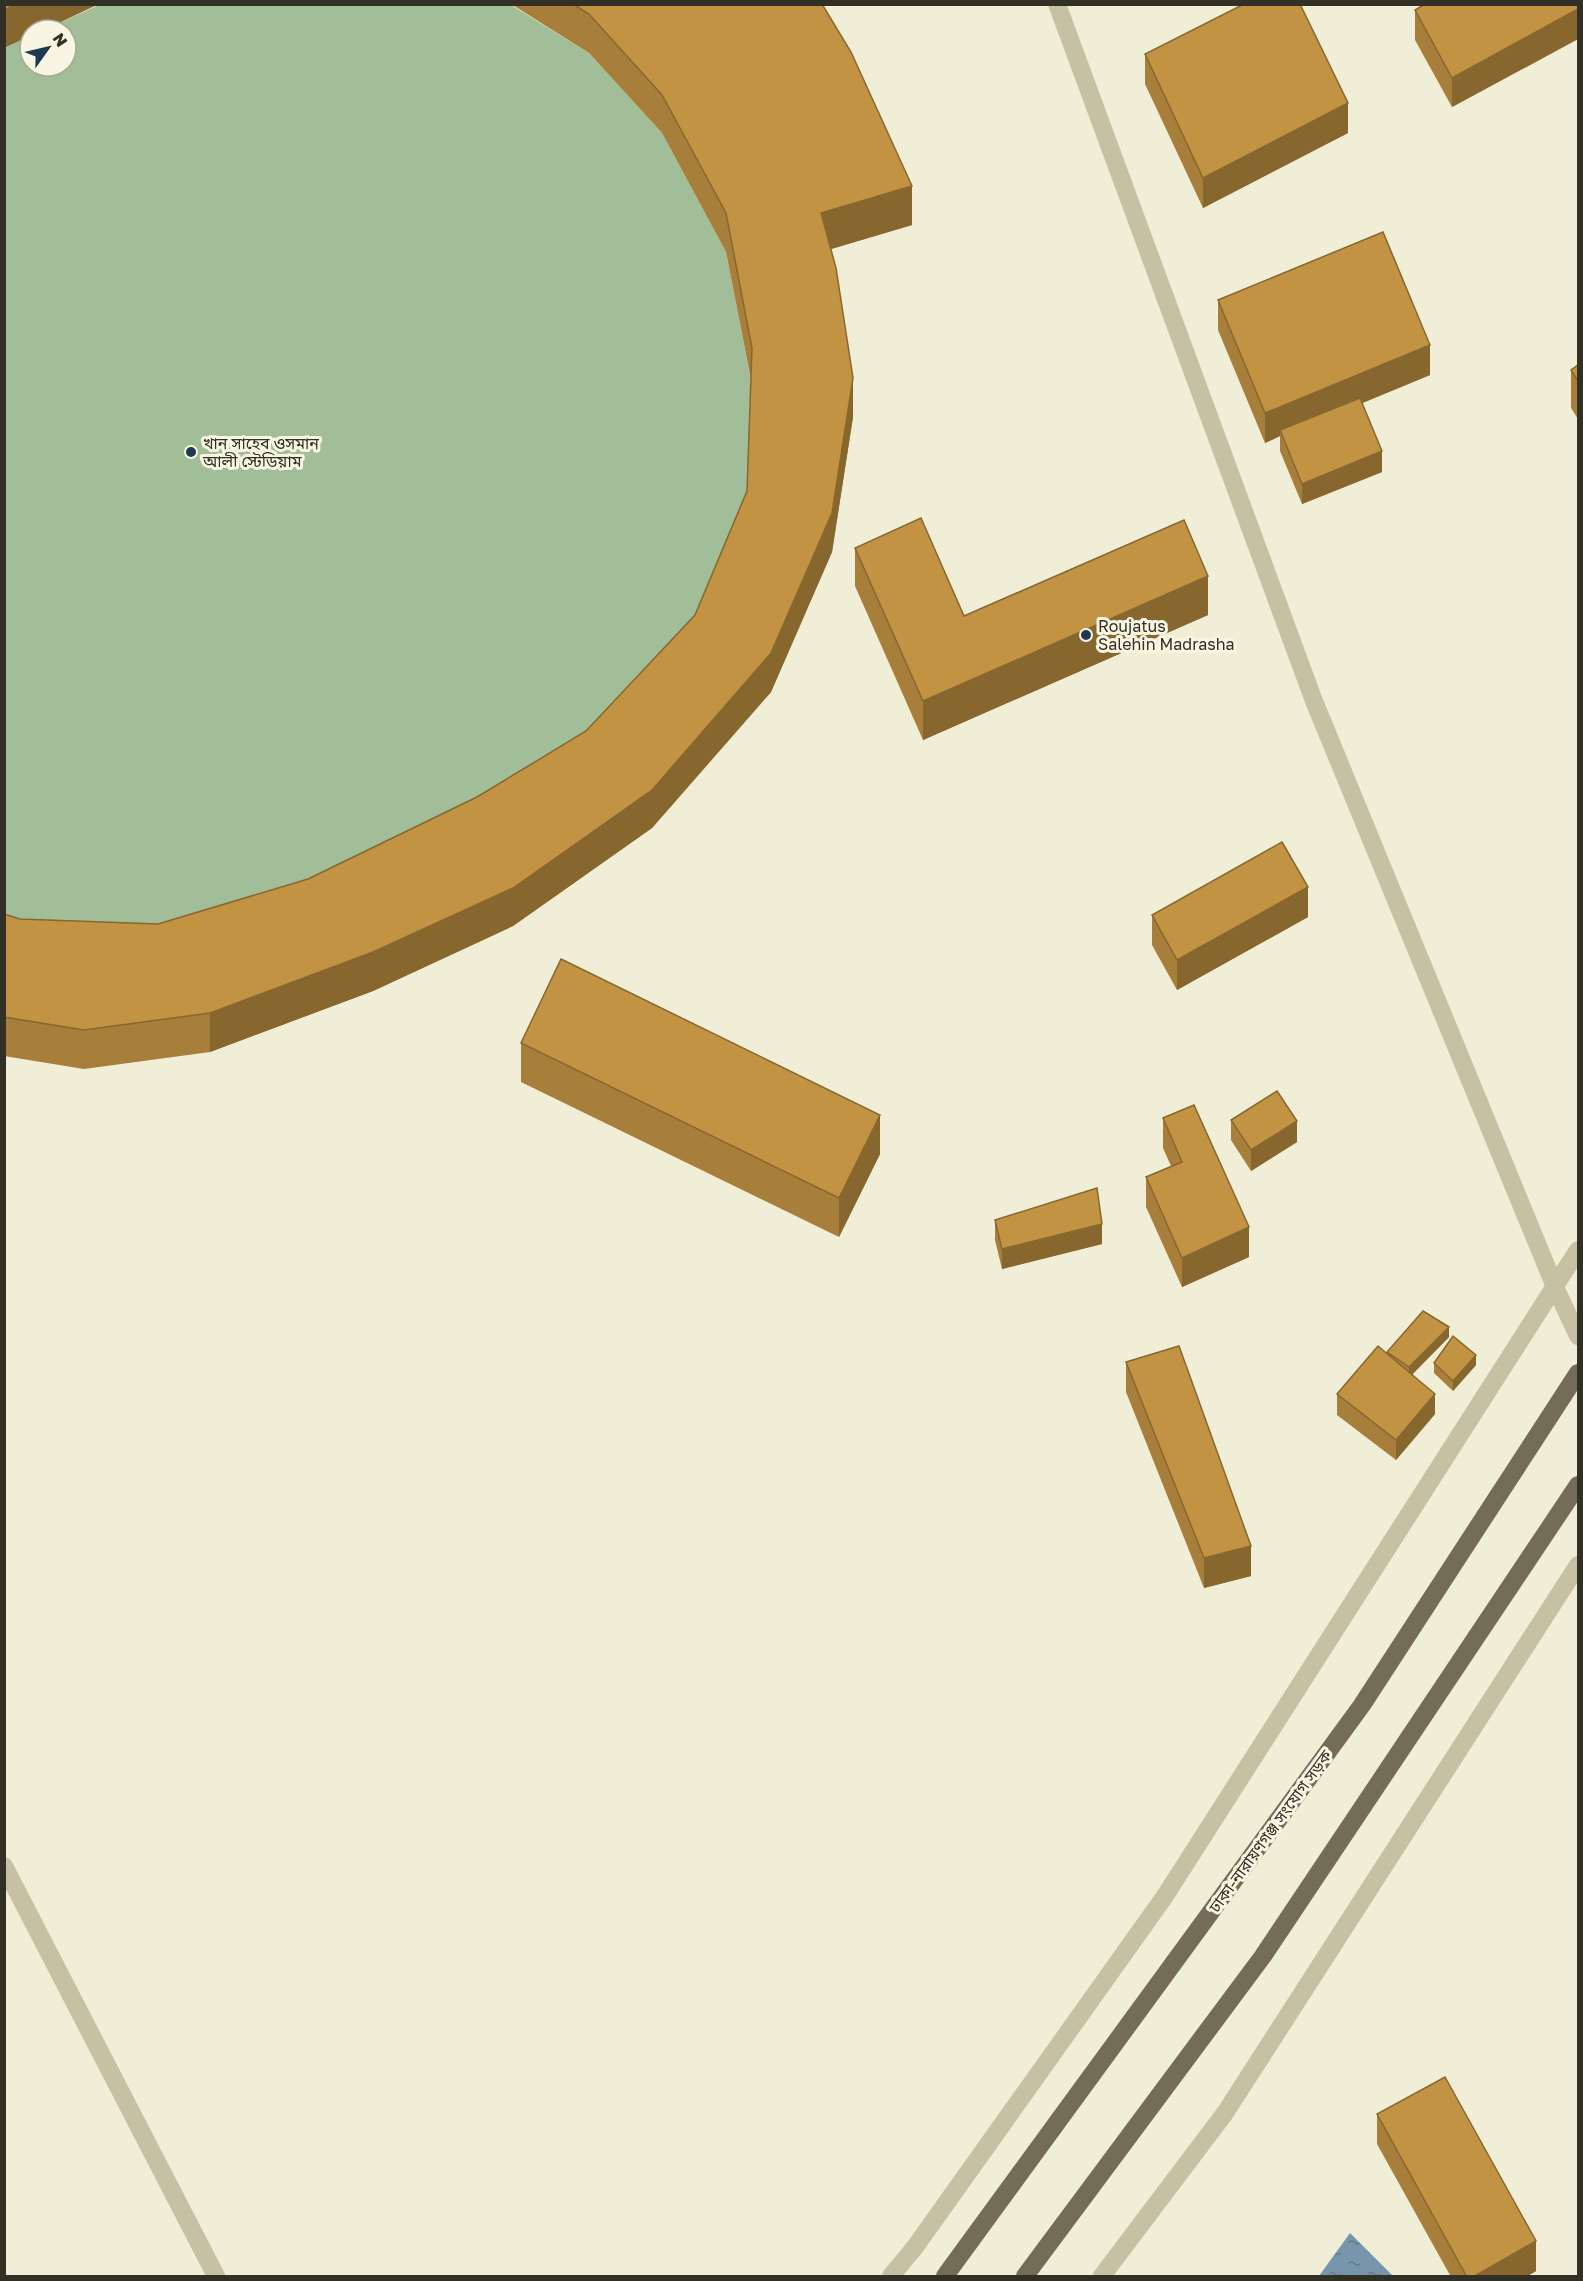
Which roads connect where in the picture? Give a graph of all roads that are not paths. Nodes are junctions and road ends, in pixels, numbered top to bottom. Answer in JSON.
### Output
{"nodes":[{"id":1,"x":1057,"y":4,"type":"edge"},
{"id":2,"x":1578,"y":1250,"type":"edge"},
{"id":3,"x":1555,"y":1287,"type":"junction"},
{"id":4,"x":1578,"y":1336,"type":"edge"},
{"id":5,"x":1578,"y":1373,"type":"edge"},
{"id":6,"x":1578,"y":1485,"type":"edge"},
{"id":7,"x":1578,"y":1565,"type":"edge"},
{"id":8,"x":4,"y":1866,"type":"edge"},
{"id":9,"x":216,"y":2277,"type":"edge"},
{"id":10,"x":891,"y":2277,"type":"edge"},
{"id":11,"x":945,"y":2277,"type":"edge"},
{"id":12,"x":1025,"y":2277,"type":"edge"},
{"id":13,"x":1102,"y":2277,"type":"edge"}],
"edges":[{"from":1,"to":3,"type":"street"},
{"from":2,"to":3,"type":"street"},
{"from":3,"to":4,"type":"street"},
{"from":3,"to":10,"type":"street"},
{"from":5,"to":11,"type":"main road","name":"ঢাকা-নারায়ণগঞ্জ সংযোগ সড়ক"},
{"from":6,"to":12,"type":"main road"},
{"from":7,"to":13,"type":"street"},
{"from":8,"to":9,"type":"street"}]}
